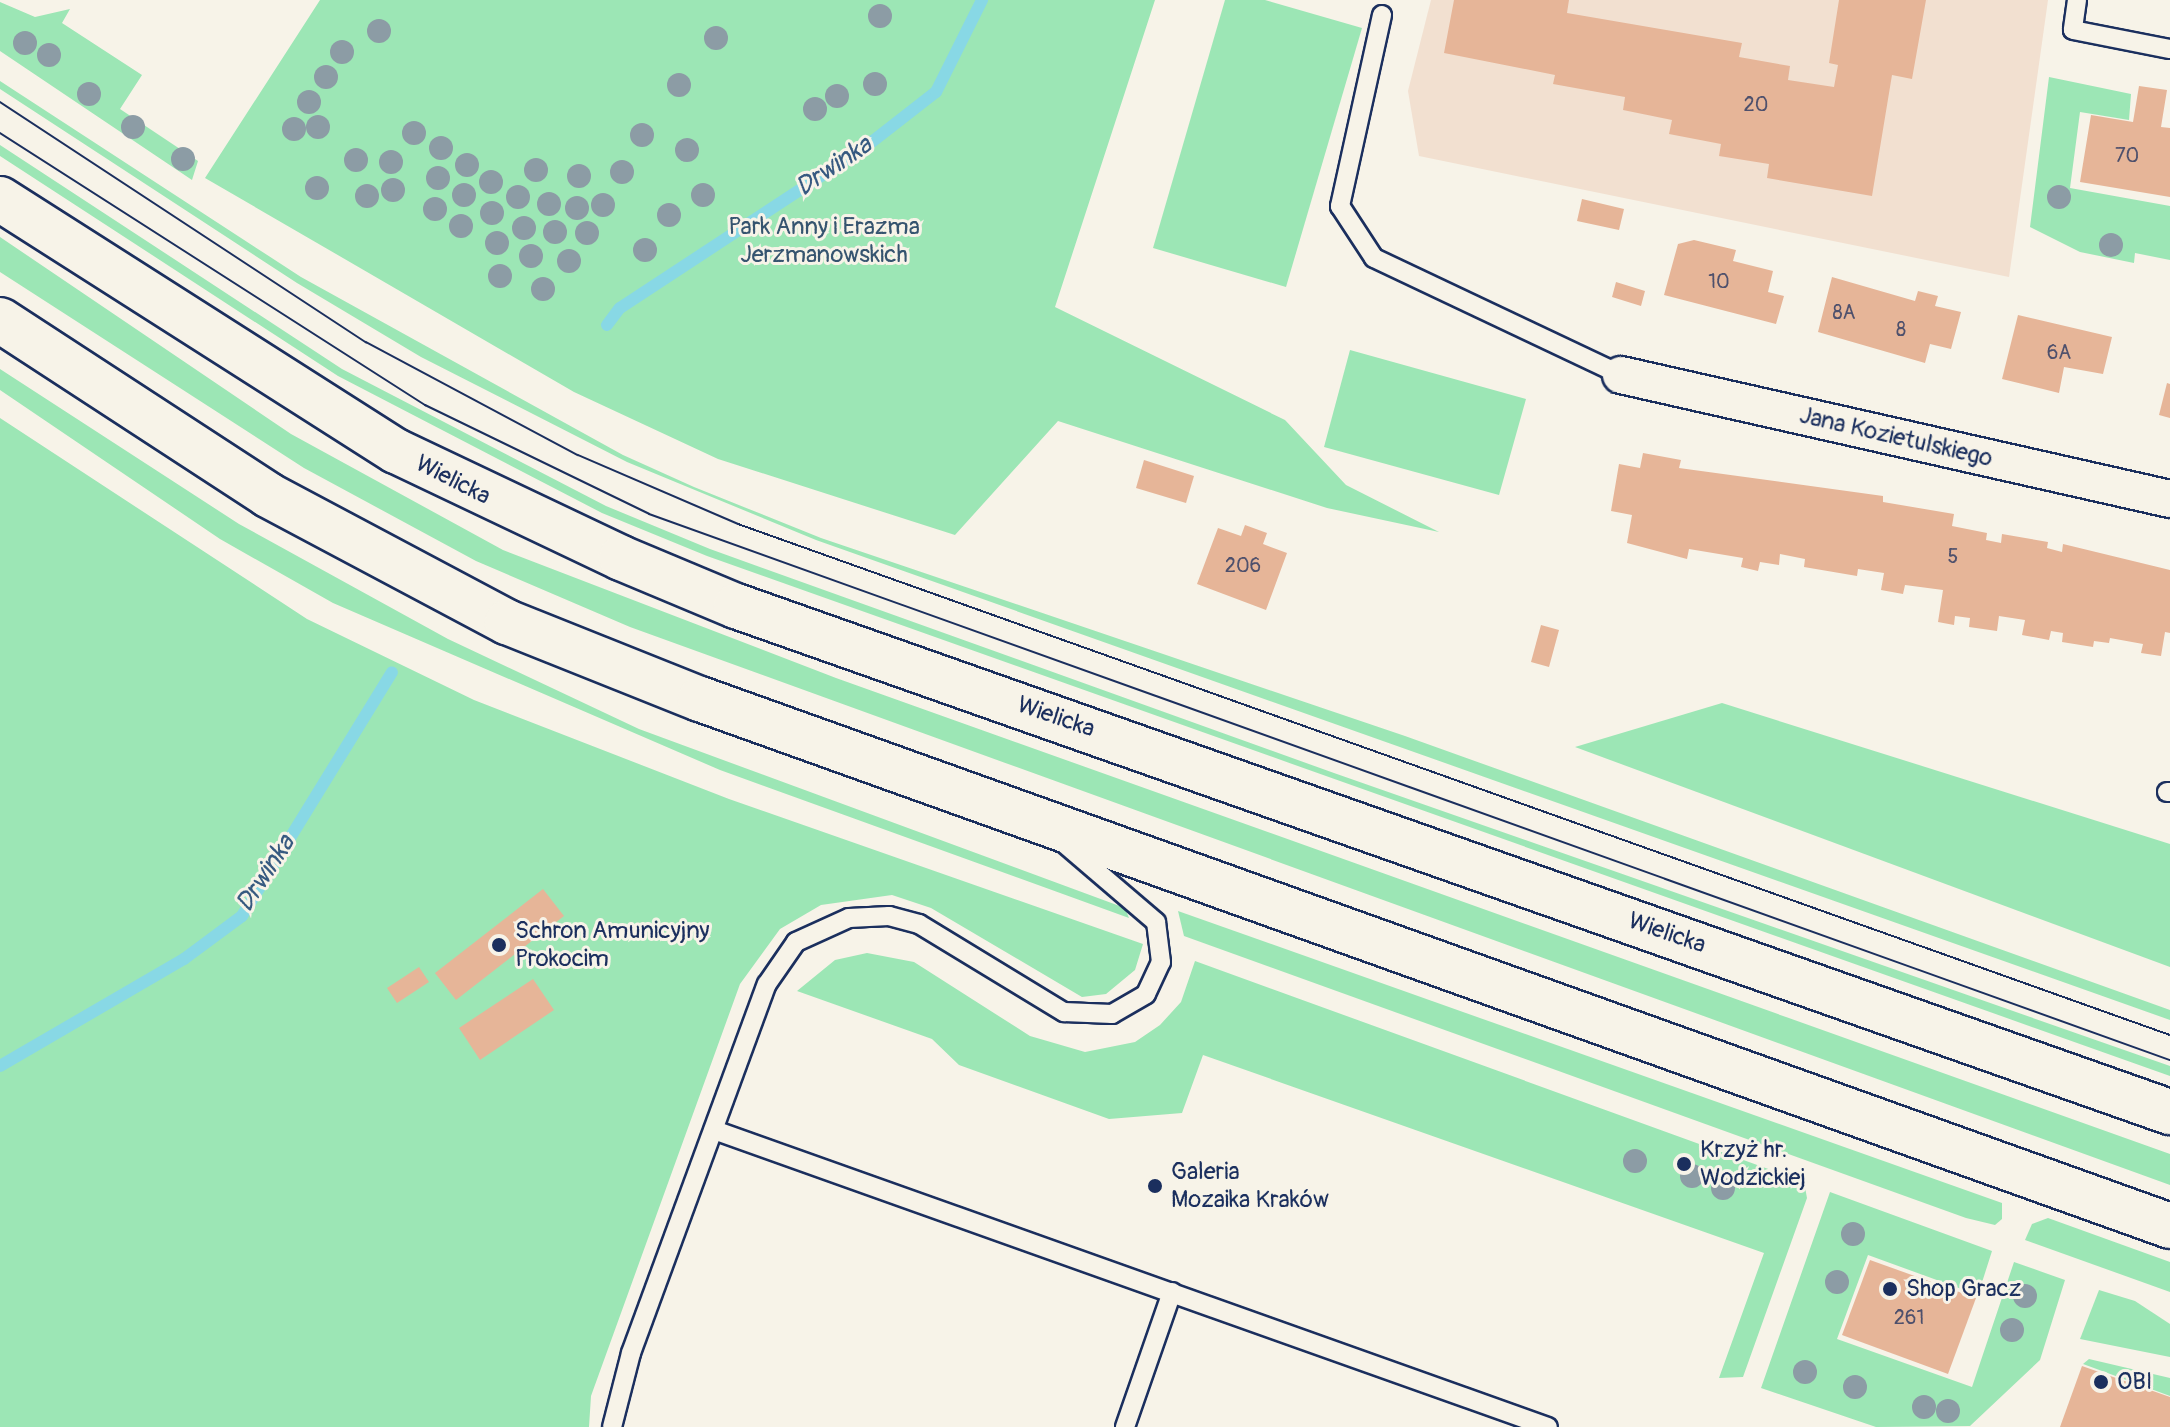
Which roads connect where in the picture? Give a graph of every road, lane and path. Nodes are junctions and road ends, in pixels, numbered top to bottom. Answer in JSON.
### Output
{"nodes":[{"id":1,"x":2077,"y":0,"type":"edge"},
{"id":2,"x":1382,"y":15,"type":"dead end"},
{"id":3,"x":2170,"y":49,"type":"edge"},
{"id":4,"x":0,"y":199,"type":"edge"},
{"id":5,"x":0,"y":320,"type":"edge"},
{"id":6,"x":1621,"y":375,"type":"joint"},
{"id":7,"x":2170,"y":499,"type":"edge"},
{"id":8,"x":1028,"y":816,"type":"junction"},
{"id":9,"x":2170,"y":1112,"type":"edge"},
{"id":10,"x":714,"y":1130,"type":"junction"},
{"id":11,"x":2170,"y":1226,"type":"edge"},
{"id":12,"x":1172,"y":1292,"type":"junction"},
{"id":13,"x":612,"y":1427,"type":"edge"},
{"id":14,"x":1125,"y":1427,"type":"edge"},
{"id":15,"x":1548,"y":1427,"type":"edge"}],
"edges":[{"from":1,"to":3,"type":"lane"},
{"from":2,"to":6,"type":"lane"},
{"from":4,"to":9,"type":"main road","name":"Wielicka"},
{"from":5,"to":8,"type":"main road"},
{"from":6,"to":7,"type":"street","name":"Jana Kozietulskiego"},
{"from":8,"to":10,"type":"lane"},
{"from":8,"to":11,"type":"main road"},
{"from":10,"to":12,"type":"lane"},
{"from":10,"to":13,"type":"lane"},
{"from":12,"to":14,"type":"lane"},
{"from":12,"to":15,"type":"lane"}]}
